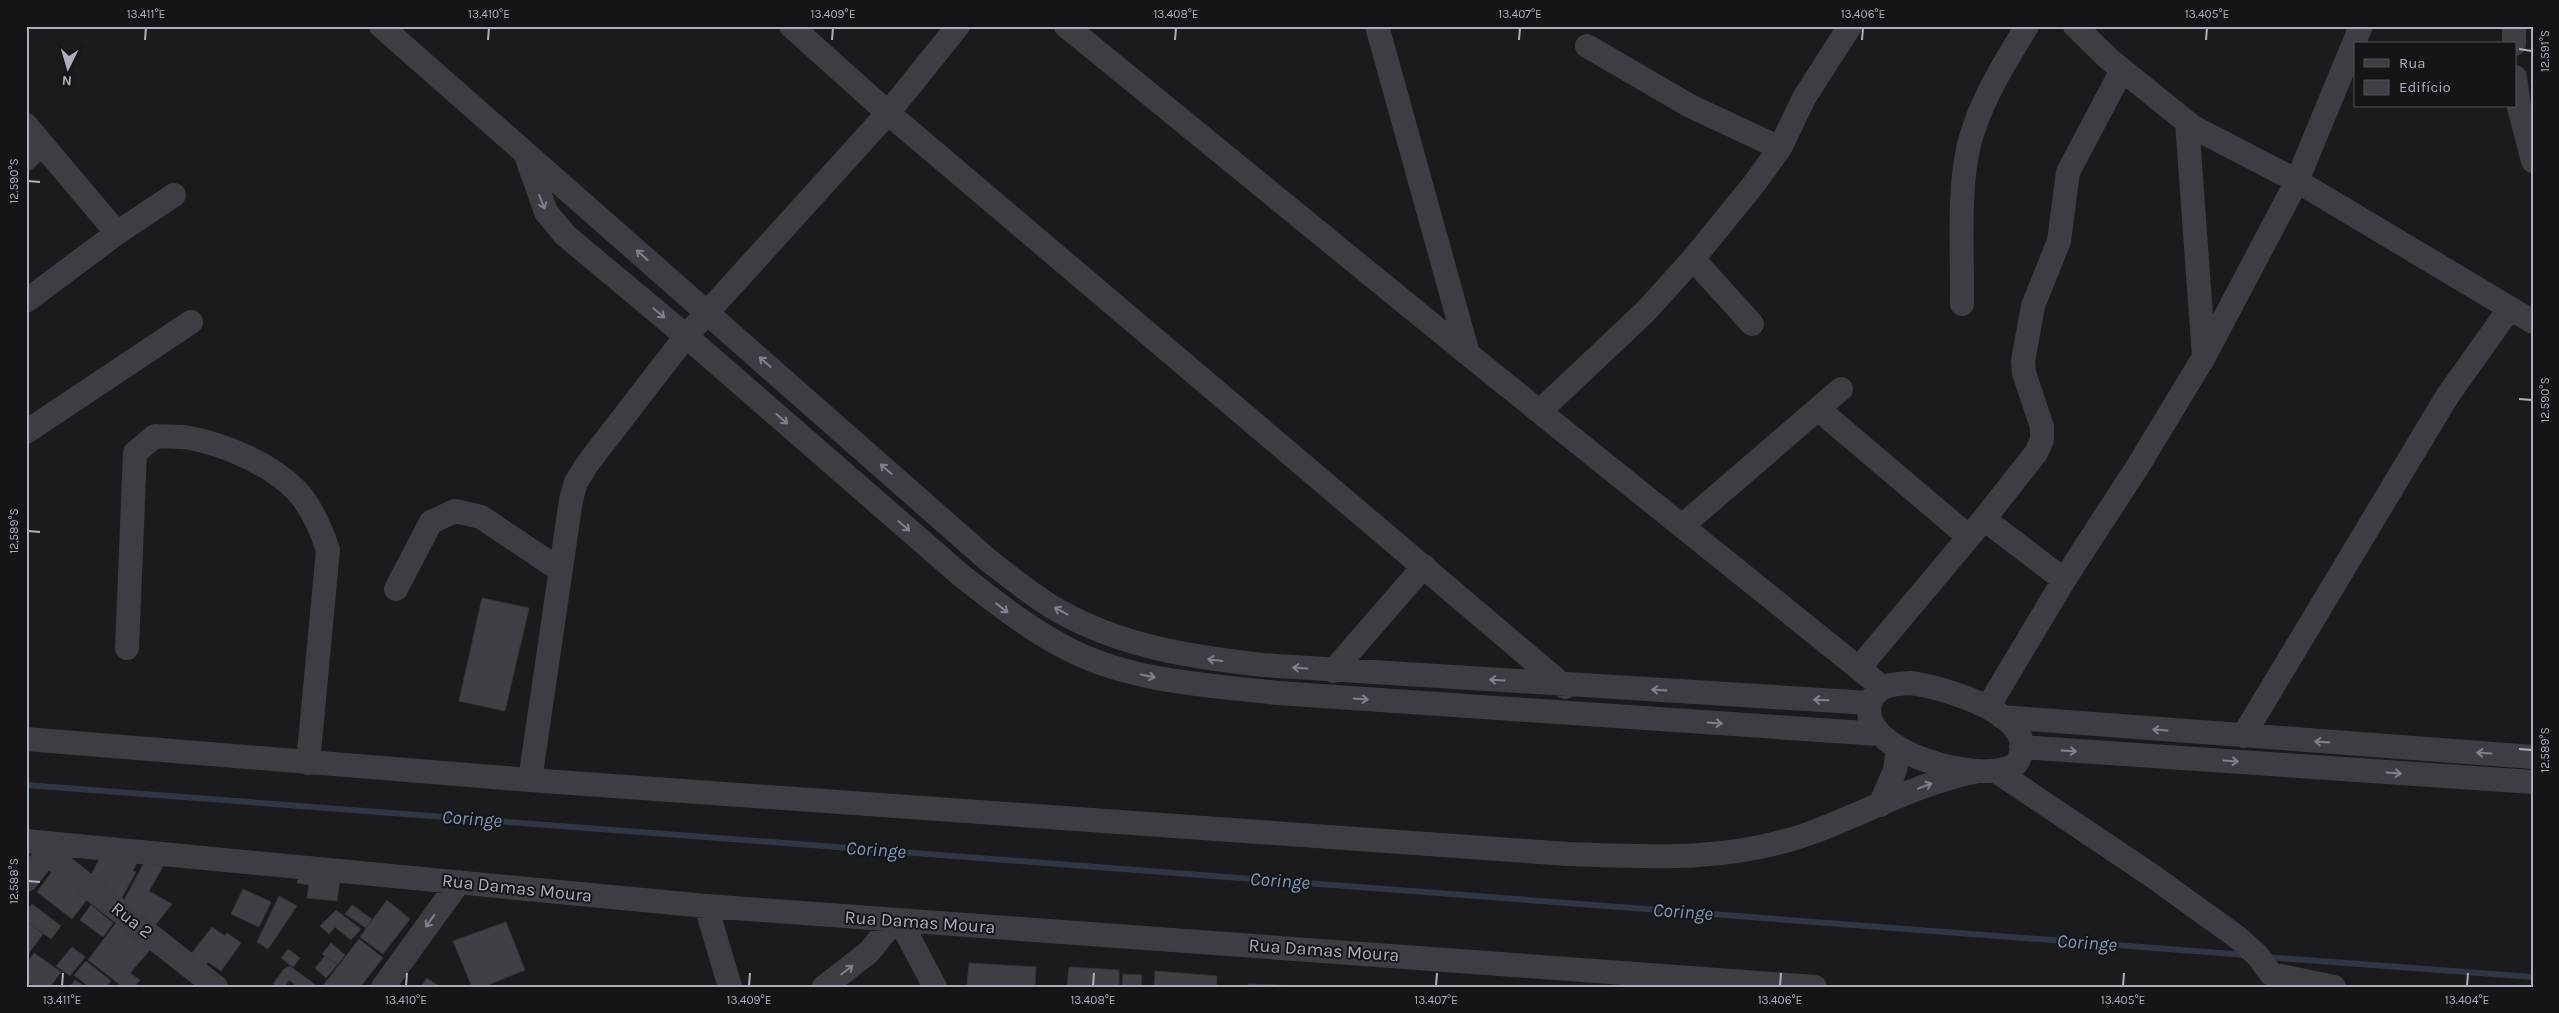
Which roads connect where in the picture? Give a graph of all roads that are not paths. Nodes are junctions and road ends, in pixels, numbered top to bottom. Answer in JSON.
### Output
{"nodes":[{"id":1,"x":791,"y":26,"type":"edge"},
{"id":2,"x":958,"y":26,"type":"edge"},
{"id":3,"x":1066,"y":26,"type":"edge"},
{"id":4,"x":1377,"y":26,"type":"edge"},
{"id":5,"x":1850,"y":26,"type":"edge"},
{"id":6,"x":2027,"y":26,"type":"edge"},
{"id":7,"x":2074,"y":26,"type":"edge"},
{"id":8,"x":2361,"y":26,"type":"edge"},
{"id":9,"x":2514,"y":26,"type":"edge"},
{"id":10,"x":382,"y":27,"type":"edge"},
{"id":11,"x":2354,"y":42,"type":"edge"},
{"id":12,"x":2514,"y":42,"type":"edge"},
{"id":13,"x":2354,"y":43,"type":"edge"},
{"id":14,"x":1587,"y":46,"type":"dead end"},
{"id":15,"x":2122,"y":70,"type":"junction"},
{"id":16,"x":2516,"y":81,"type":"edge"},
{"id":17,"x":888,"y":113,"type":"junction"},
{"id":18,"x":2187,"y":122,"type":"junction"},
{"id":19,"x":26,"y":125,"type":"edge"},
{"id":20,"x":2529,"y":128,"type":"edge"},
{"id":21,"x":1780,"y":148,"type":"junction"},
{"id":22,"x":34,"y":151,"type":"edge"},
{"id":23,"x":526,"y":156,"type":"junction"},
{"id":24,"x":2533,"y":161,"type":"edge"},
{"id":25,"x":2296,"y":181,"type":"junction"},
{"id":26,"x":174,"y":195,"type":"dead end"},
{"id":27,"x":117,"y":233,"type":"junction"},
{"id":28,"x":1693,"y":259,"type":"junction"},
{"id":29,"x":26,"y":301,"type":"edge"},
{"id":30,"x":1962,"y":304,"type":"dead end"},
{"id":31,"x":2510,"y":308,"type":"junction"},
{"id":32,"x":707,"y":311,"type":"junction"},
{"id":33,"x":191,"y":322,"type":"dead end"},
{"id":34,"x":2533,"y":322,"type":"edge"},
{"id":35,"x":1752,"y":324,"type":"dead end"},
{"id":36,"x":686,"y":336,"type":"junction"},
{"id":37,"x":1468,"y":354,"type":"junction"},
{"id":38,"x":2204,"y":357,"type":"junction"},
{"id":39,"x":1841,"y":389,"type":"dead end"},
{"id":40,"x":1818,"y":409,"type":"junction"},
{"id":41,"x":1540,"y":411,"type":"junction"},
{"id":42,"x":26,"y":432,"type":"edge"},
{"id":43,"x":1984,"y":519,"type":"junction"},
{"id":44,"x":1682,"y":526,"type":"junction"},
{"id":45,"x":1969,"y":538,"type":"junction"},
{"id":46,"x":1424,"y":566,"type":"junction"},
{"id":47,"x":560,"y":570,"type":"junction"},
{"id":48,"x":2064,"y":580,"type":"junction"},
{"id":49,"x":396,"y":589,"type":"dead end"},
{"id":50,"x":127,"y":648,"type":"dead end"},
{"id":51,"x":1859,"y":668,"type":"junction"},
{"id":52,"x":1334,"y":671,"type":"junction"},
{"id":53,"x":1563,"y":684,"type":"junction"},
{"id":54,"x":1876,"y":695,"type":"junction"},
{"id":55,"x":1995,"y":712,"type":"junction"},
{"id":56,"x":1581,"y":714,"type":"junction"},
{"id":57,"x":1879,"y":734,"type":"junction"},
{"id":58,"x":2242,"y":736,"type":"junction"},
{"id":59,"x":26,"y":739,"type":"edge"},
{"id":60,"x":2021,"y":747,"type":"junction"},
{"id":61,"x":1898,"y":748,"type":"junction"},
{"id":62,"x":2533,"y":757,"type":"edge"},
{"id":63,"x":308,"y":763,"type":"junction"},
{"id":64,"x":1987,"y":771,"type":"junction"},
{"id":65,"x":530,"y":780,"type":"junction"},
{"id":66,"x":2533,"y":782,"type":"edge"},
{"id":67,"x":1880,"y":804,"type":"junction"},
{"id":68,"x":41,"y":846,"type":"edge"},
{"id":69,"x":26,"y":880,"type":"edge"},
{"id":70,"x":459,"y":882,"type":"junction"},
{"id":71,"x":706,"y":906,"type":"junction"},
{"id":72,"x":897,"y":921,"type":"junction"},
{"id":73,"x":1700,"y":982,"type":"edge"},
{"id":74,"x":216,"y":987,"type":"edge"},
{"id":75,"x":383,"y":987,"type":"edge"},
{"id":76,"x":730,"y":987,"type":"edge"},
{"id":77,"x":824,"y":987,"type":"edge"},
{"id":78,"x":935,"y":987,"type":"edge"},
{"id":79,"x":1816,"y":987,"type":"edge"},
{"id":80,"x":2334,"y":987,"type":"edge"}],
"edges":[{"from":1,"to":17,"type":"street"},
{"from":2,"to":17,"type":"street"},
{"from":3,"to":37,"type":"street"},
{"from":4,"to":37,"type":"street"},
{"from":5,"to":21,"type":"street"},
{"from":6,"to":30,"type":"street"},
{"from":7,"to":15,"type":"street"},
{"from":8,"to":11,"type":"street"},
{"from":9,"to":12,"type":"street"},
{"from":10,"to":23,"type":"street"},
{"from":13,"to":25,"type":"street"},
{"from":14,"to":21,"type":"street"},
{"from":15,"to":18,"type":"street"},
{"from":15,"to":43,"type":"street"},
{"from":16,"to":20,"type":"street"},
{"from":17,"to":32,"type":"street"},
{"from":17,"to":46,"type":"street"},
{"from":18,"to":25,"type":"street"},
{"from":18,"to":38,"type":"street"},
{"from":19,"to":22,"type":"street"},
{"from":20,"to":24,"type":"street"},
{"from":21,"to":28,"type":"street"},
{"from":22,"to":27,"type":"street"},
{"from":32,"to":23,"type":"street","one_way":true},
{"from":23,"to":36,"type":"street","one_way":true},
{"from":25,"to":31,"type":"street"},
{"from":25,"to":38,"type":"street"},
{"from":26,"to":27,"type":"street"},
{"from":27,"to":29,"type":"street"},
{"from":28,"to":35,"type":"street"},
{"from":28,"to":41,"type":"street"},
{"from":31,"to":34,"type":"street"},
{"from":31,"to":58,"type":"street"},
{"from":32,"to":36,"type":"street"},
{"from":52,"to":32,"type":"street","one_way":true},
{"from":33,"to":42,"type":"street"},
{"from":36,"to":47,"type":"street"},
{"from":36,"to":56,"type":"street","one_way":true},
{"from":37,"to":41,"type":"street"},
{"from":38,"to":48,"type":"street"},
{"from":39,"to":40,"type":"street"},
{"from":40,"to":44,"type":"street"},
{"from":40,"to":45,"type":"street"},
{"from":41,"to":44,"type":"street"},
{"from":43,"to":45,"type":"street"},
{"from":43,"to":48,"type":"street"},
{"from":44,"to":51,"type":"street"},
{"from":45,"to":51,"type":"street"},
{"from":46,"to":52,"type":"street"},
{"from":46,"to":53,"type":"street"},
{"from":47,"to":49,"type":"street"},
{"from":47,"to":65,"type":"street"},
{"from":48,"to":55,"type":"street"},
{"from":50,"to":63,"type":"street"},
{"from":51,"to":54,"type":"street"},
{"from":53,"to":52,"type":"street","one_way":true},
{"from":54,"to":53,"type":"street","one_way":true},
{"from":53,"to":56,"type":"street"},
{"from":54,"to":55,"type":"street"},
{"from":54,"to":57,"type":"street"},
{"from":58,"to":55,"type":"street","one_way":true},
{"from":55,"to":60,"type":"street"},
{"from":56,"to":57,"type":"street","one_way":true},
{"from":57,"to":61,"type":"street"},
{"from":62,"to":58,"type":"street","one_way":true},
{"from":59,"to":63,"type":"street"},
{"from":60,"to":64,"type":"street"},
{"from":60,"to":66,"type":"street","one_way":true},
{"from":61,"to":64,"type":"street"},
{"from":61,"to":67,"type":"street"},
{"from":63,"to":65,"type":"street"},
{"from":67,"to":64,"type":"street","one_way":true},
{"from":64,"to":80,"type":"street"},
{"from":65,"to":67,"type":"street"},
{"from":68,"to":69,"type":"street"},
{"from":68,"to":70,"type":"street","name":"Rua Damas Moura"},
{"from":68,"to":74,"type":"street","name":"Rua 2"},
{"from":70,"to":71,"type":"street","name":"Rua Damas Moura"},
{"from":70,"to":75,"type":"street","one_way":true},
{"from":71,"to":72,"type":"street","name":"Rua Damas Moura"},
{"from":71,"to":76,"type":"street"},
{"from":72,"to":73,"type":"street","name":"Rua Damas Moura"},
{"from":77,"to":72,"type":"street","one_way":true},
{"from":72,"to":78,"type":"street"},
{"from":73,"to":79,"type":"street","name":"Rua Damas Moura"}]}
